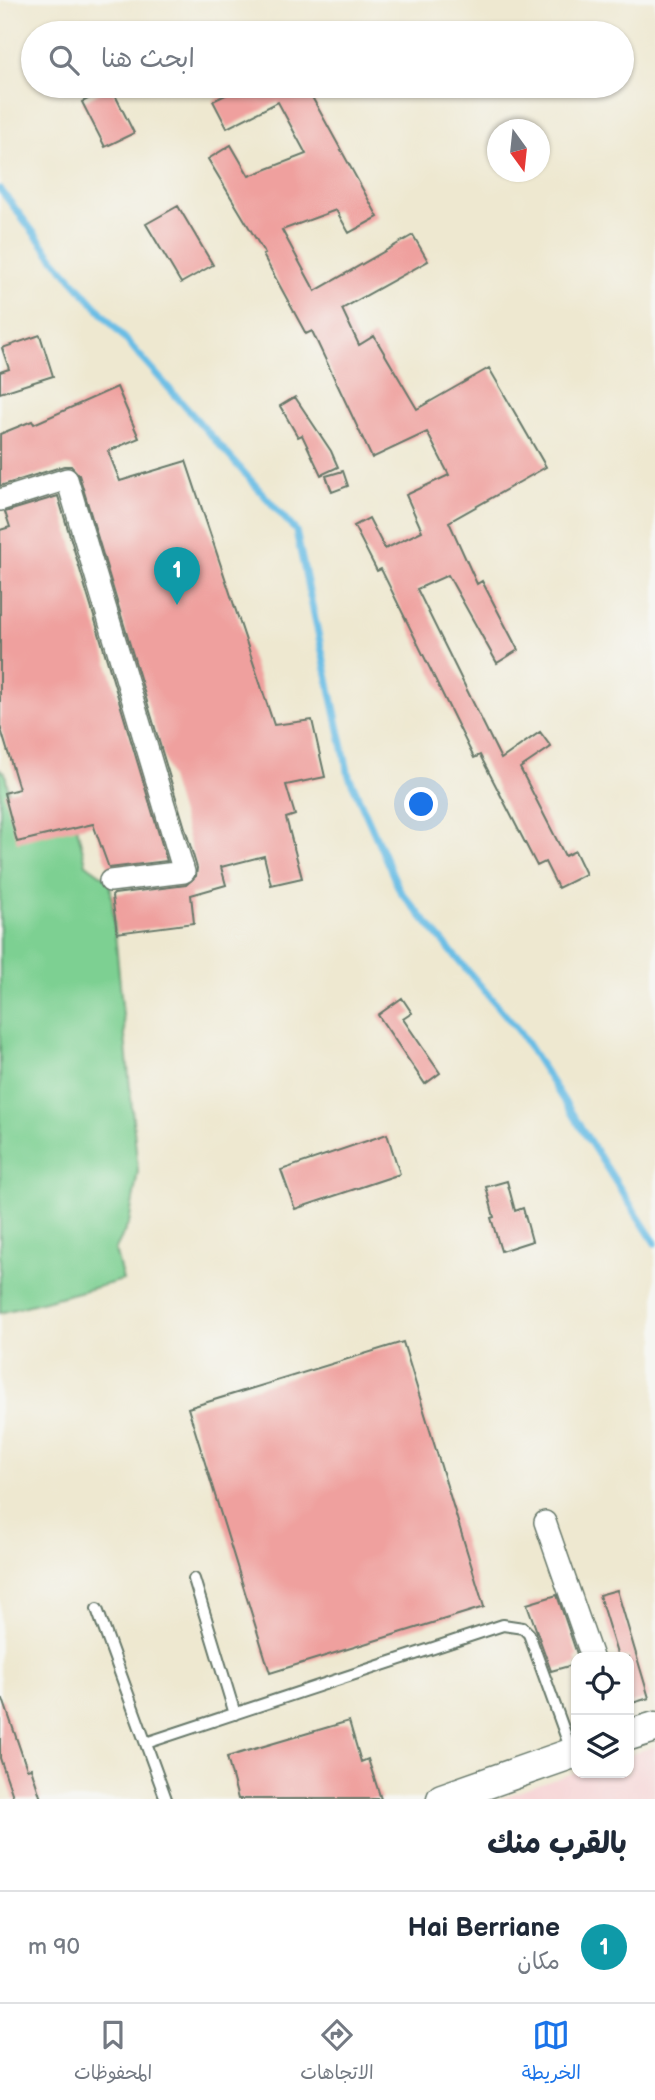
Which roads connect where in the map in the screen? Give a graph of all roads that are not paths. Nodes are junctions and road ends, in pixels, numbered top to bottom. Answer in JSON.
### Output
{"nodes":[{"id":1,"x":0,"y":500,"type":"edge"},
{"id":2,"x":110,"y":881,"type":"dead end"},
{"id":3,"x":545,"y":1522,"type":"dead end"},
{"id":4,"x":194,"y":1579,"type":"dead end"},
{"id":5,"x":97,"y":1609,"type":"dead end"},
{"id":6,"x":590,"y":1652,"type":"edge"},
{"id":7,"x":235,"y":1714,"type":"junction"},
{"id":8,"x":655,"y":1727,"type":"edge"},
{"id":9,"x":634,"y":1733,"type":"edge"},
{"id":10,"x":146,"y":1743,"type":"junction"},
{"id":11,"x":571,"y":1745,"type":"edge"},
{"id":12,"x":571,"y":1754,"type":"edge"},
{"id":13,"x":166,"y":1799,"type":"edge"},
{"id":14,"x":442,"y":1799,"type":"edge"}],
"edges":[{"from":1,"to":2,"type":"street"},
{"from":3,"to":6,"type":"street"},
{"from":4,"to":7,"type":"lane"},
{"from":5,"to":10,"type":"lane"},
{"from":7,"to":10,"type":"lane"},
{"from":7,"to":11,"type":"lane"},
{"from":8,"to":9,"type":"main road"},
{"from":10,"to":13,"type":"lane"},
{"from":12,"to":14,"type":"main road"}]}
